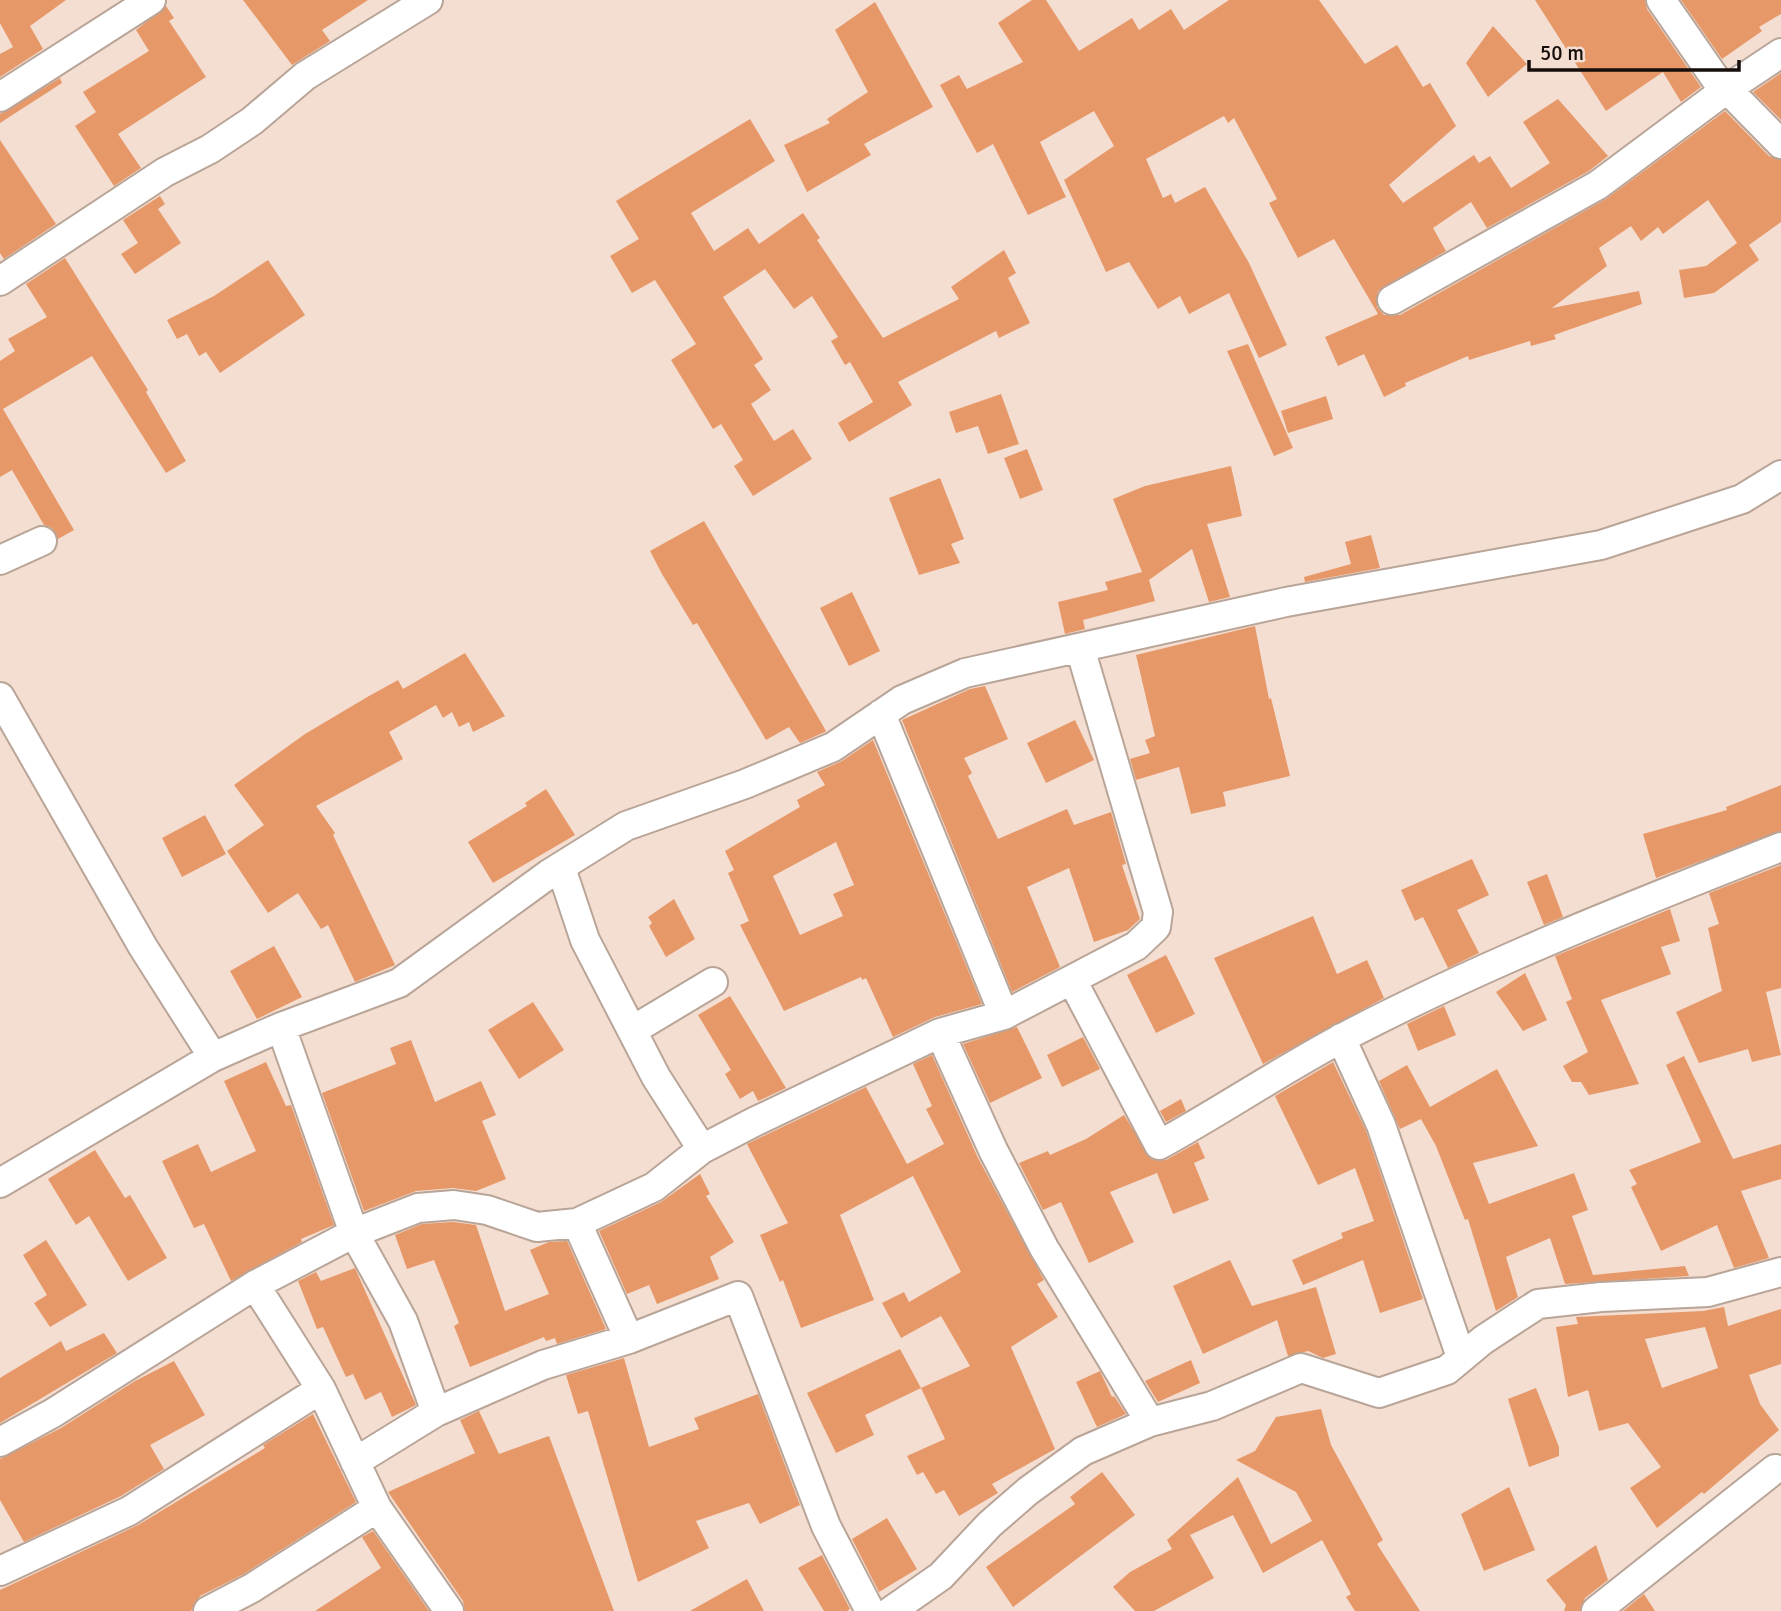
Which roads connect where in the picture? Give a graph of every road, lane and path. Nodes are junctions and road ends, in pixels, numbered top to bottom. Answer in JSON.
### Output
{"nodes":[{"id":1,"x":151,"y":0,"type":"edge"},
{"id":2,"x":428,"y":0,"type":"edge"},
{"id":3,"x":1661,"y":0,"type":"edge"},
{"id":4,"x":1781,"y":53,"type":"edge"},
{"id":5,"x":1724,"y":91,"type":"junction"},
{"id":6,"x":0,"y":97,"type":"edge"},
{"id":7,"x":1781,"y":144,"type":"edge"},
{"id":8,"x":0,"y":281,"type":"edge"},
{"id":9,"x":1392,"y":300,"type":"dead end"},
{"id":10,"x":1781,"y":475,"type":"edge"},
{"id":11,"x":42,"y":541,"type":"dead end"},
{"id":12,"x":0,"y":560,"type":"edge"},
{"id":13,"x":1080,"y":648,"type":"junction"},
{"id":14,"x":0,"y":697,"type":"edge"},
{"id":15,"x":881,"y":714,"type":"junction"},
{"id":16,"x":8,"y":731,"type":"edge"},
{"id":17,"x":1781,"y":847,"type":"edge"},
{"id":18,"x":561,"y":867,"type":"junction"},
{"id":19,"x":1072,"y":980,"type":"junction"},
{"id":20,"x":713,"y":982,"type":"dead end"},
{"id":21,"x":1004,"y":1015,"type":"junction"},
{"id":22,"x":281,"y":1027,"type":"junction"},
{"id":23,"x":633,"y":1030,"type":"junction"},
{"id":24,"x":940,"y":1032,"type":"junction"},
{"id":25,"x":1341,"y":1038,"type":"junction"},
{"id":26,"x":213,"y":1057,"type":"junction"},
{"id":27,"x":702,"y":1149,"type":"junction"},
{"id":28,"x":0,"y":1183,"type":"edge"},
{"id":29,"x":577,"y":1223,"type":"junction"},
{"id":30,"x":355,"y":1233,"type":"junction"},
{"id":31,"x":1781,"y":1272,"type":"edge"},
{"id":32,"x":255,"y":1285,"type":"junction"},
{"id":33,"x":628,"y":1339,"type":"junction"},
{"id":34,"x":1461,"y":1357,"type":"junction"},
{"id":35,"x":321,"y":1389,"type":"junction"},
{"id":36,"x":436,"y":1412,"type":"junction"},
{"id":37,"x":1150,"y":1422,"type":"junction"},
{"id":38,"x":0,"y":1442,"type":"edge"},
{"id":39,"x":355,"y":1462,"type":"junction"},
{"id":40,"x":1775,"y":1469,"type":"dead end"},
{"id":41,"x":377,"y":1508,"type":"junction"},
{"id":42,"x":0,"y":1571,"type":"edge"},
{"id":43,"x":208,"y":1611,"type":"edge"},
{"id":44,"x":449,"y":1611,"type":"edge"},
{"id":45,"x":870,"y":1611,"type":"edge"},
{"id":46,"x":891,"y":1611,"type":"edge"},
{"id":47,"x":1596,"y":1611,"type":"edge"}],
"edges":[{"from":1,"to":6,"type":"street"},
{"from":2,"to":8,"type":"street"},
{"from":3,"to":5,"type":"street"},
{"from":4,"to":5,"type":"street"},
{"from":5,"to":7,"type":"street"},
{"from":5,"to":9,"type":"street"},
{"from":10,"to":13,"type":"street"},
{"from":11,"to":12,"type":"street"},
{"from":13,"to":15,"type":"street"},
{"from":13,"to":19,"type":"street"},
{"from":14,"to":16,"type":"street"},
{"from":15,"to":18,"type":"street"},
{"from":15,"to":21,"type":"street"},
{"from":16,"to":26,"type":"street"},
{"from":17,"to":25,"type":"street"},
{"from":18,"to":22,"type":"street"},
{"from":18,"to":23,"type":"street"},
{"from":19,"to":21,"type":"street"},
{"from":19,"to":25,"type":"street"},
{"from":20,"to":23,"type":"street"},
{"from":21,"to":24,"type":"street"},
{"from":22,"to":26,"type":"street"},
{"from":22,"to":30,"type":"street"},
{"from":23,"to":27,"type":"street"},
{"from":24,"to":27,"type":"street"},
{"from":24,"to":37,"type":"street"},
{"from":25,"to":34,"type":"street"},
{"from":26,"to":28,"type":"street"},
{"from":27,"to":29,"type":"street"},
{"from":29,"to":30,"type":"street"},
{"from":29,"to":33,"type":"street"},
{"from":30,"to":32,"type":"street"},
{"from":30,"to":36,"type":"street"},
{"from":31,"to":34,"type":"street"},
{"from":32,"to":35,"type":"street"},
{"from":32,"to":38,"type":"street"},
{"from":33,"to":36,"type":"street"},
{"from":33,"to":45,"type":"street"},
{"from":34,"to":37,"type":"street"},
{"from":35,"to":39,"type":"street"},
{"from":35,"to":42,"type":"street"},
{"from":36,"to":39,"type":"street"},
{"from":37,"to":46,"type":"street"},
{"from":39,"to":41,"type":"street"},
{"from":40,"to":47,"type":"street"},
{"from":41,"to":43,"type":"street"},
{"from":41,"to":44,"type":"street"}]}
